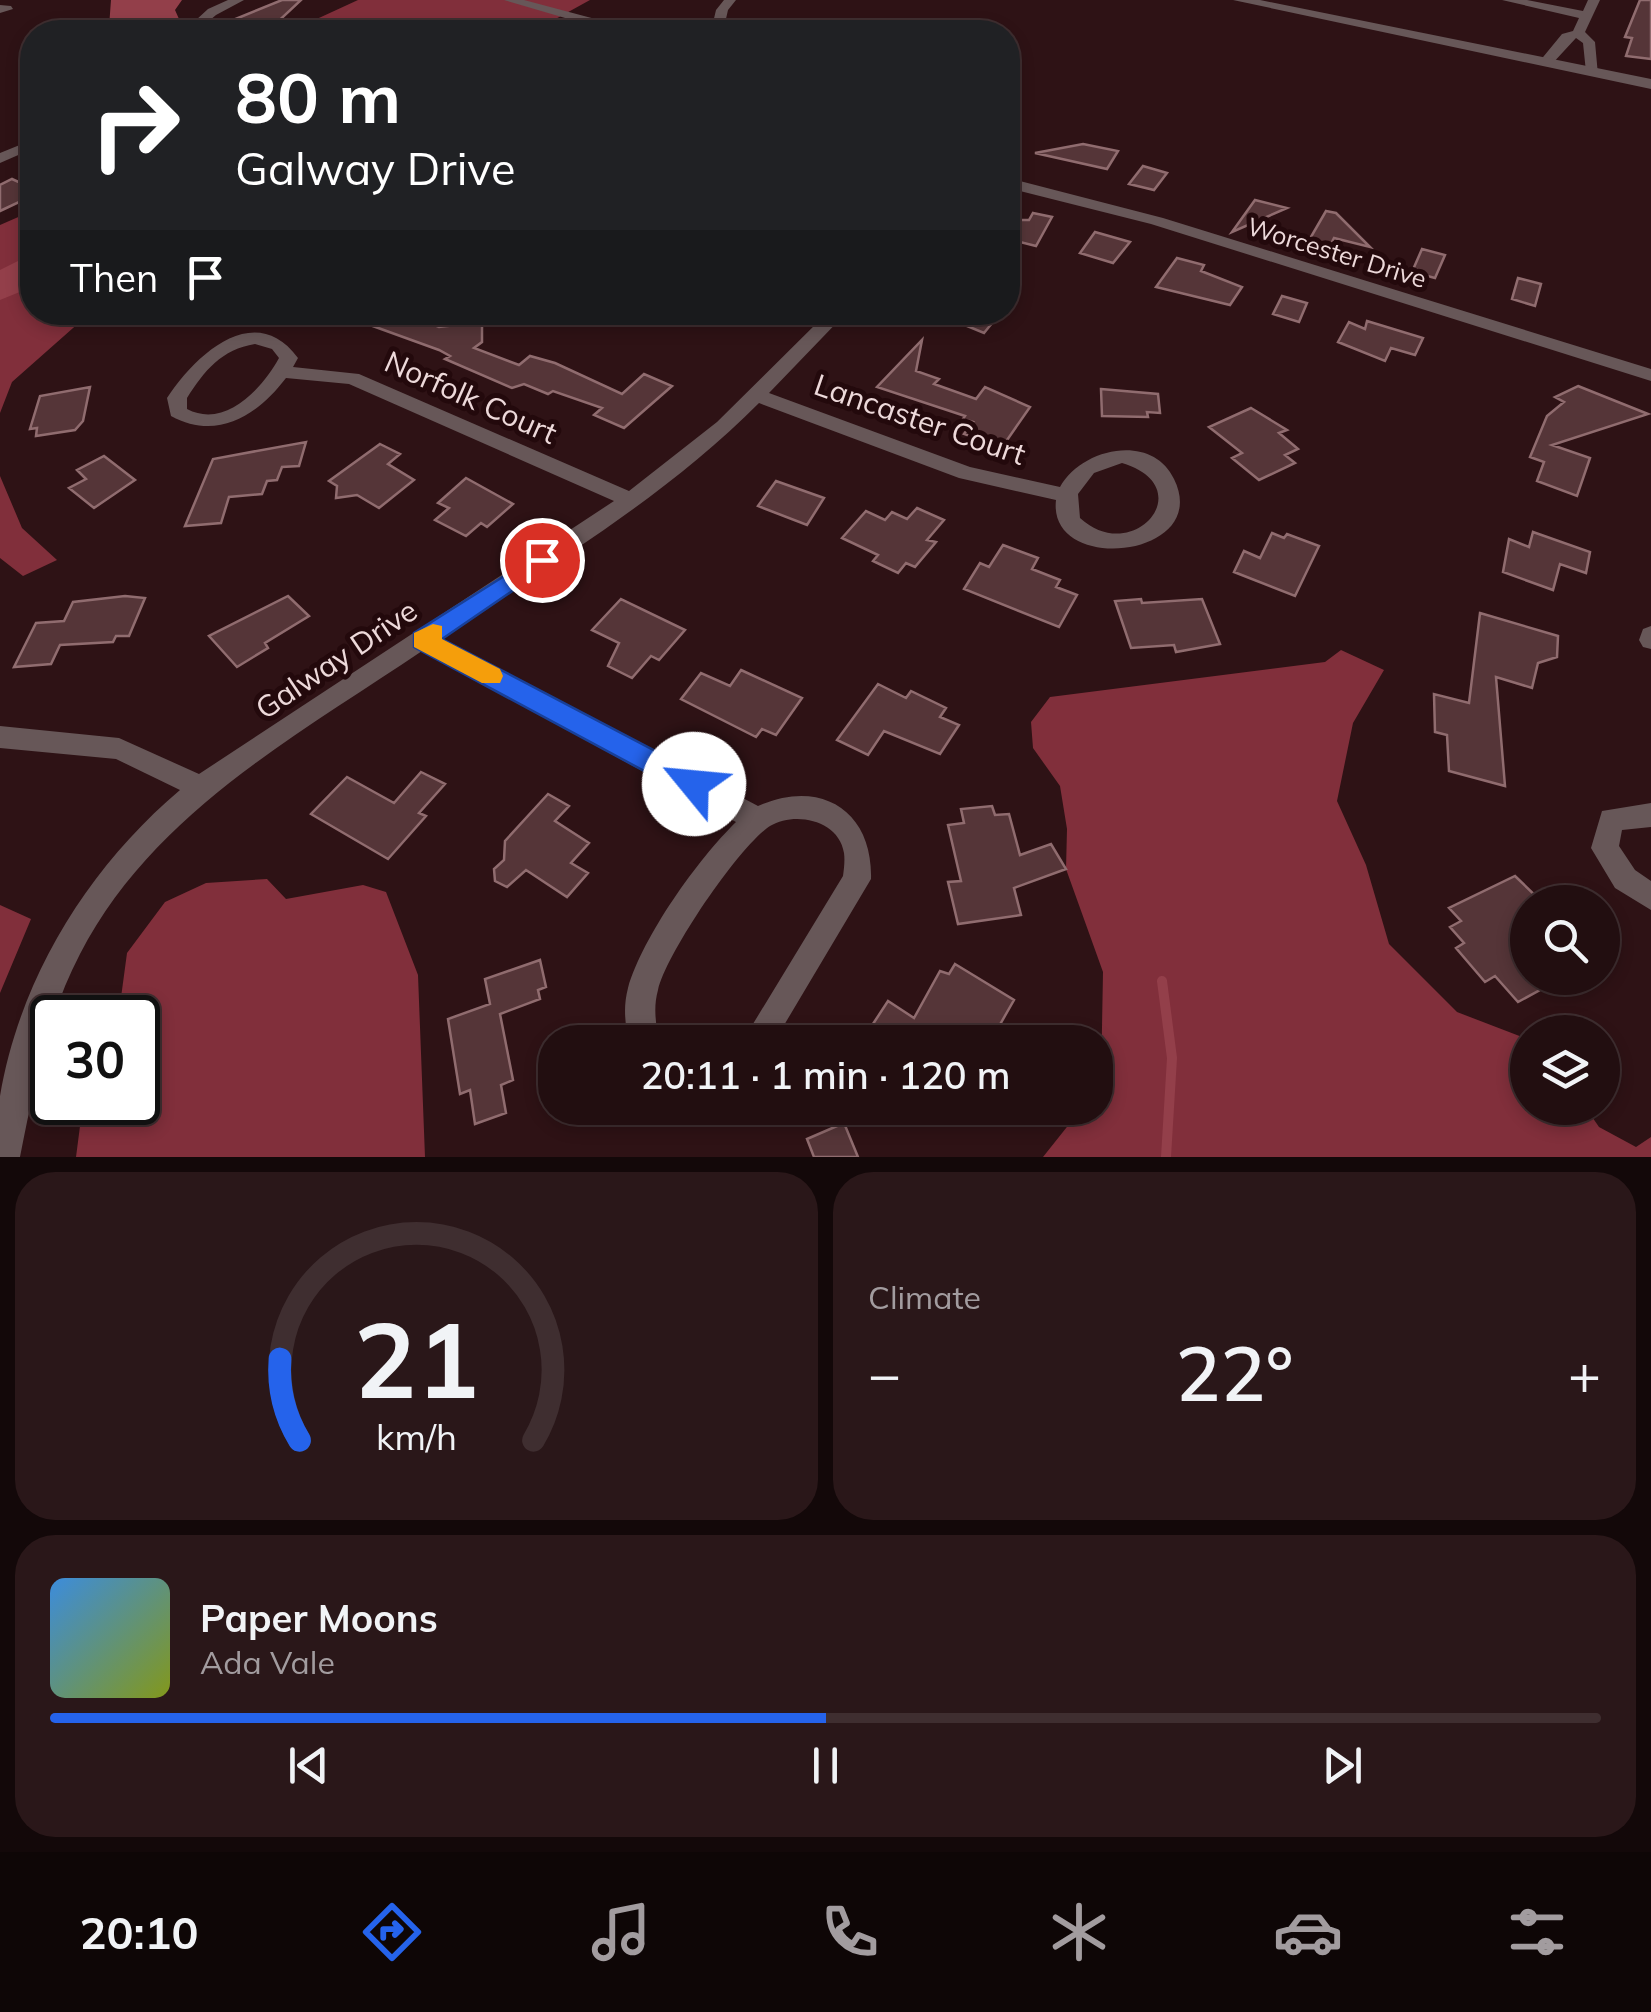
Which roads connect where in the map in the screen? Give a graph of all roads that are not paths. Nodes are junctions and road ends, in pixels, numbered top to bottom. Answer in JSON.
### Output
{"nodes":[{"id":1,"x":238,"y":0,"type":"edge"},
{"id":2,"x":510,"y":0,"type":"edge"},
{"id":3,"x":1240,"y":0,"type":"edge"},
{"id":4,"x":1508,"y":0,"type":"edge"},
{"id":5,"x":1594,"y":0,"type":"edge"},
{"id":6,"x":1585,"y":15,"type":"junction"},
{"id":7,"x":203,"y":20,"type":"edge"},
{"id":8,"x":584,"y":20,"type":"edge"},
{"id":9,"x":1578,"y":33,"type":"junction"},
{"id":10,"x":1546,"y":62,"type":"junction"},
{"id":11,"x":1593,"y":72,"type":"junction"},
{"id":12,"x":1651,"y":84,"type":"edge"},
{"id":13,"x":1020,"y":186,"type":"edge"},
{"id":14,"x":826,"y":325,"type":"edge"},
{"id":15,"x":282,"y":372,"type":"junction"},
{"id":16,"x":1651,"y":375,"type":"edge"},
{"id":17,"x":757,"y":395,"type":"junction"},
{"id":18,"x":1066,"y":495,"type":"junction"},
{"id":19,"x":631,"y":500,"type":"junction"},
{"id":20,"x":422,"y":640,"type":"junction"},
{"id":21,"x":0,"y":737,"type":"edge"},
{"id":22,"x":201,"y":788,"type":"junction"},
{"id":23,"x":1651,"y":815,"type":"edge"},
{"id":24,"x":756,"y":819,"type":"junction"},
{"id":25,"x":1651,"y":897,"type":"edge"},
{"id":26,"x":640,"y":1025,"type":"edge"},
{"id":27,"x":767,"y":1025,"type":"edge"},
{"id":28,"x":4,"y":1157,"type":"edge"}],
"edges":[{"from":1,"to":7,"type":"street"},
{"from":2,"to":8,"type":"street"},
{"from":3,"to":10,"type":"street"},
{"from":4,"to":6,"type":"street"},
{"from":5,"to":6,"type":"street"},
{"from":6,"to":9,"type":"street"},
{"from":9,"to":10,"type":"street"},
{"from":9,"to":11,"type":"street"},
{"from":10,"to":11,"type":"street"},
{"from":11,"to":12,"type":"street"},
{"from":13,"to":16,"type":"street","name":"Worcester Drive"},
{"from":14,"to":17,"type":"street","name":"Galway Drive"},
{"from":15,"to":15,"type":"street"},
{"from":15,"to":19,"type":"street","name":"Norfolk Court"},
{"from":17,"to":18,"type":"street","name":"Lancaster Court"},
{"from":17,"to":19,"type":"street","name":"Galway Drive"},
{"from":18,"to":18,"type":"street"},
{"from":19,"to":20,"type":"street","name":"Galway Drive"},
{"from":20,"to":22,"type":"street","name":"Galway Drive"},
{"from":20,"to":24,"type":"street"},
{"from":21,"to":22,"type":"street"},
{"from":22,"to":28,"type":"street","name":"Galway Drive"},
{"from":23,"to":25,"type":"street"},
{"from":24,"to":26,"type":"street"},
{"from":24,"to":27,"type":"street"}]}
